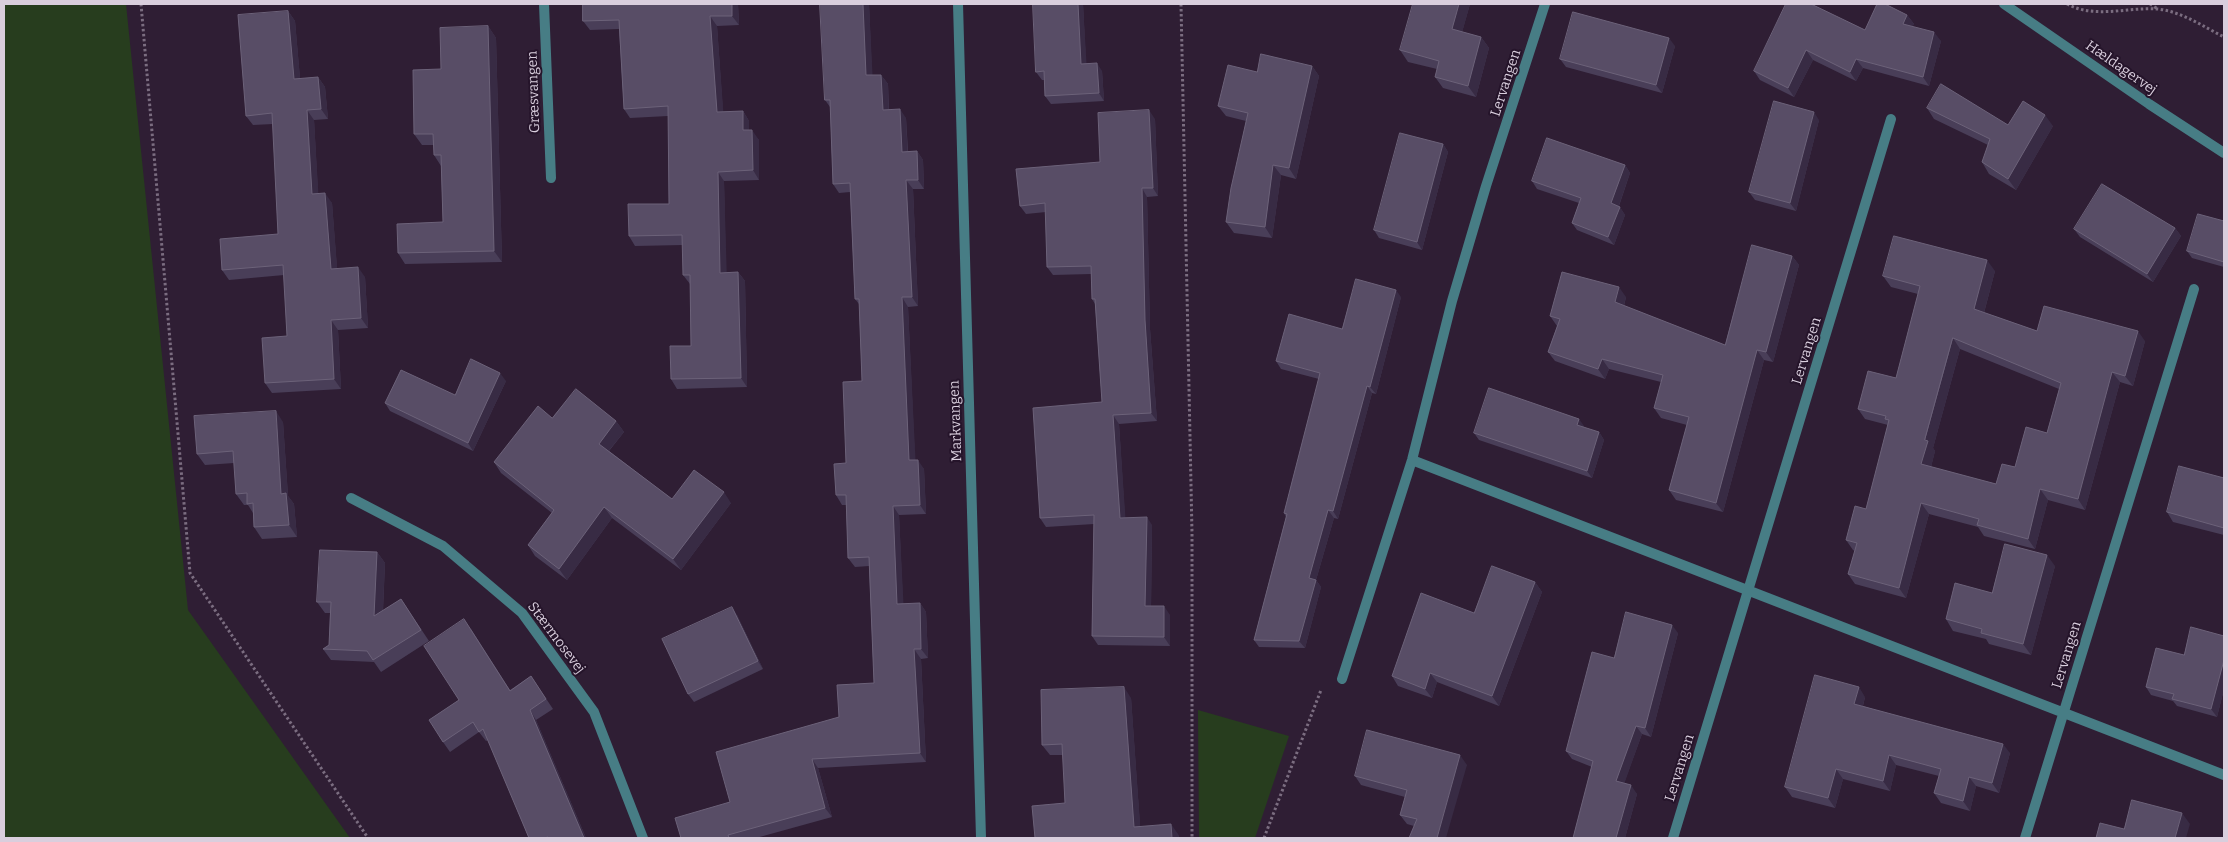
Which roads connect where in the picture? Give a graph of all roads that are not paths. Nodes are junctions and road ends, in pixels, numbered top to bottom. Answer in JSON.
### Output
{"nodes":[{"id":1,"x":544,"y":4,"type":"edge"},
{"id":2,"x":958,"y":4,"type":"edge"},
{"id":3,"x":1545,"y":4,"type":"edge"},
{"id":4,"x":2004,"y":4,"type":"edge"},
{"id":5,"x":1891,"y":119,"type":"dead end"},
{"id":6,"x":2224,"y":153,"type":"edge"},
{"id":7,"x":551,"y":178,"type":"dead end"},
{"id":8,"x":2194,"y":290,"type":"dead end"},
{"id":9,"x":1412,"y":460,"type":"junction"},
{"id":10,"x":351,"y":498,"type":"dead end"},
{"id":11,"x":1748,"y":590,"type":"junction"},
{"id":12,"x":1342,"y":679,"type":"road end"},
{"id":13,"x":2063,"y":713,"type":"junction"},
{"id":14,"x":2224,"y":775,"type":"edge"},
{"id":15,"x":643,"y":838,"type":"edge"},
{"id":16,"x":981,"y":838,"type":"edge"},
{"id":17,"x":1673,"y":838,"type":"edge"},
{"id":18,"x":2025,"y":838,"type":"edge"}],
"edges":[{"from":1,"to":7,"type":"street","name":"Græsvangen"},
{"from":2,"to":16,"type":"street","name":"Markvangen"},
{"from":3,"to":9,"type":"street","name":"Lervangen"},
{"from":4,"to":6,"type":"street","name":"Hældagervej"},
{"from":5,"to":11,"type":"street","name":"Lervangen"},
{"from":8,"to":13,"type":"street","name":"Lervangen"},
{"from":9,"to":11,"type":"street","name":"Lervangen"},
{"from":9,"to":12,"type":"street","name":"Lervangen"},
{"from":10,"to":15,"type":"street","name":"Stærmosevej"},
{"from":11,"to":13,"type":"street","name":"Lervangen"},
{"from":11,"to":17,"type":"street","name":"Lervangen"},
{"from":13,"to":14,"type":"street","name":"Lervangen"},
{"from":13,"to":18,"type":"street","name":"Lervangen"}]}
